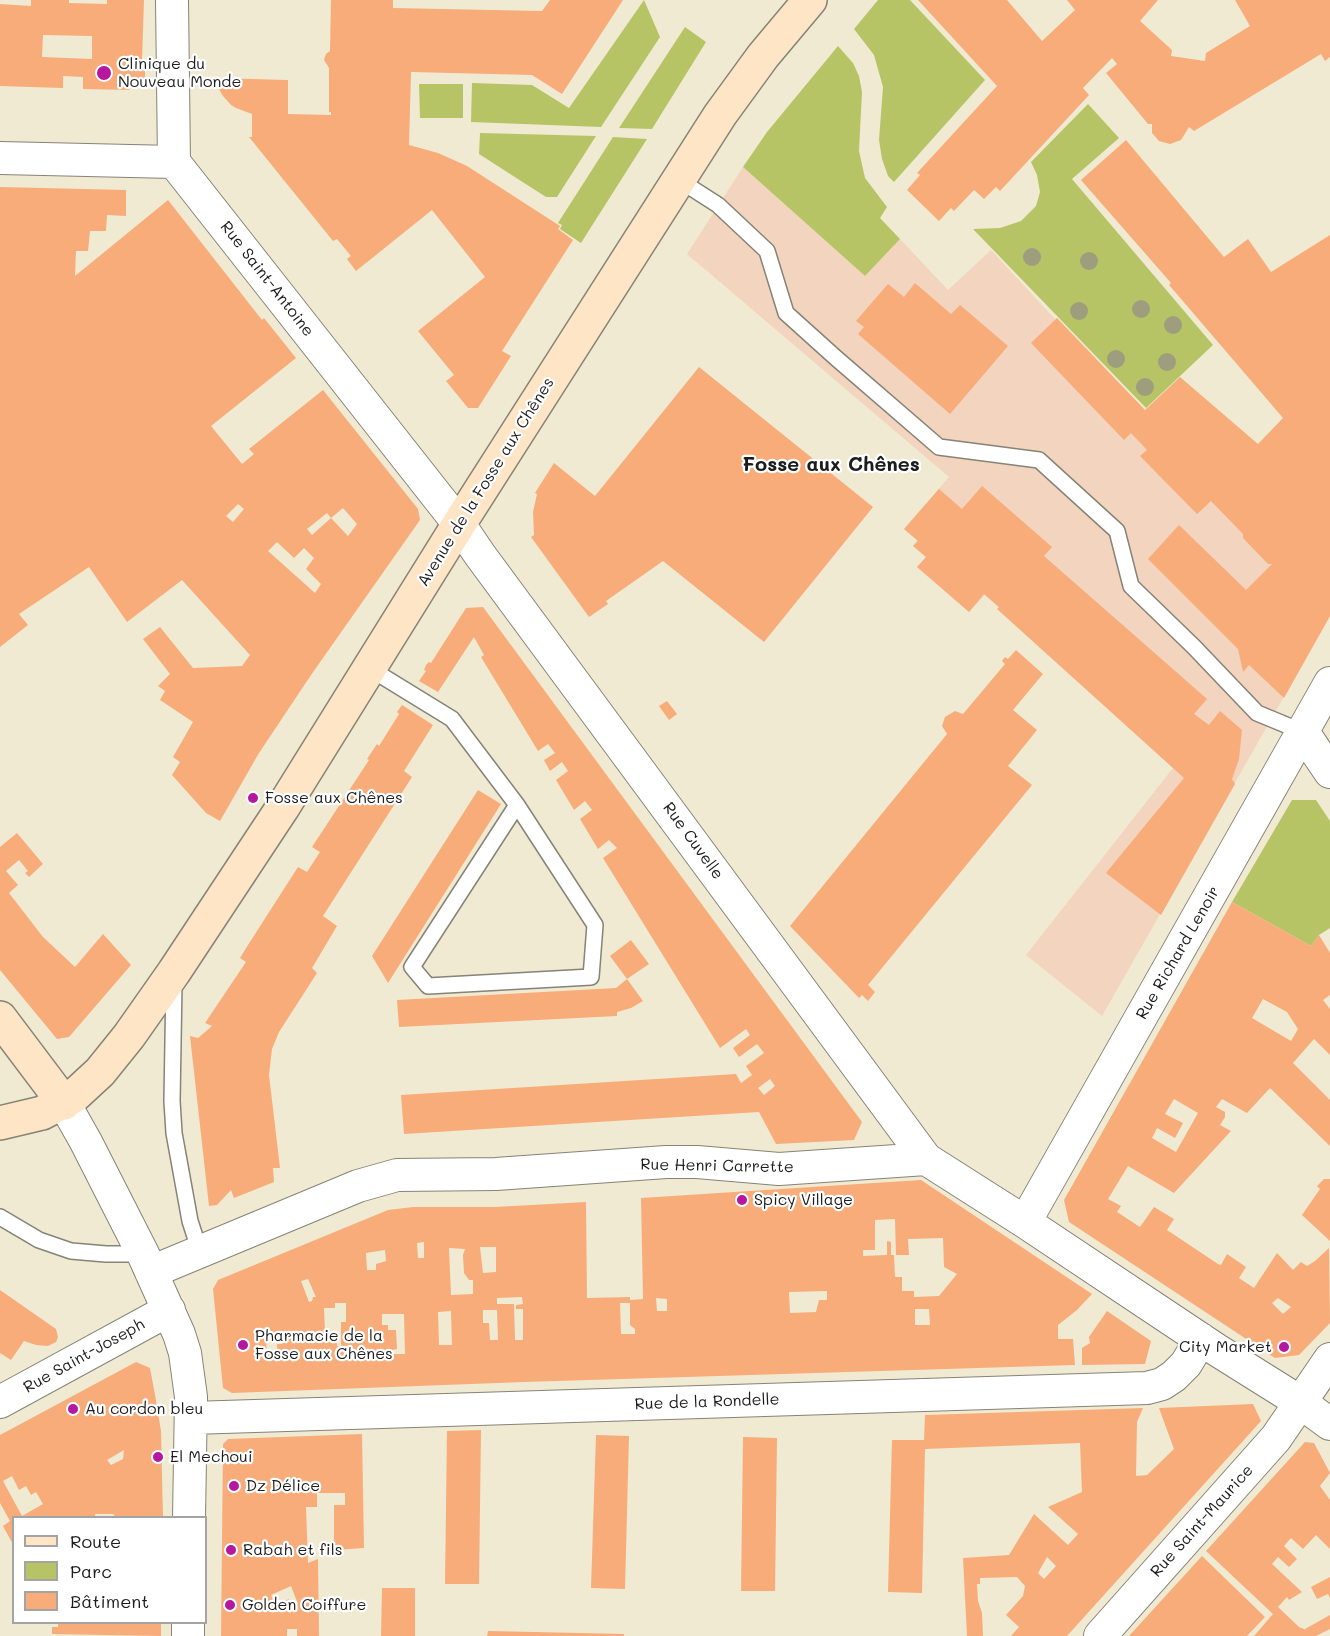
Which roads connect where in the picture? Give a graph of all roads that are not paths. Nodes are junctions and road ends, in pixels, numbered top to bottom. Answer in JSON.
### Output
{"nodes":[{"id":1,"x":172,"y":0,"type":"edge"},
{"id":2,"x":810,"y":0,"type":"edge"},
{"id":3,"x":0,"y":158,"type":"edge"},
{"id":4,"x":174,"y":162,"type":"junction"},
{"id":5,"x":679,"y":180,"type":"junction"},
{"id":6,"x":459,"y":524,"type":"junction"},
{"id":7,"x":369,"y":668,"type":"junction"},
{"id":8,"x":1330,"y":683,"type":"edge"},
{"id":9,"x":1303,"y":732,"type":"junction"},
{"id":10,"x":1330,"y":772,"type":"edge"},
{"id":11,"x":518,"y":805,"type":"junction"},
{"id":12,"x":174,"y":972,"type":"junction"},
{"id":13,"x":0,"y":1018,"type":"edge"},
{"id":14,"x":64,"y":1103,"type":"junction"},
{"id":15,"x":0,"y":1123,"type":"edge"},
{"id":16,"x":926,"y":1159,"type":"junction"},
{"id":17,"x":0,"y":1217,"type":"edge"},
{"id":18,"x":1025,"y":1222,"type":"junction"},
{"id":19,"x":200,"y":1252,"type":"junction"},
{"id":20,"x":147,"y":1263,"type":"junction"},
{"id":21,"x":169,"y":1310,"type":"junction"},
{"id":22,"x":1202,"y":1340,"type":"junction"},
{"id":23,"x":1330,"y":1359,"type":"edge"},
{"id":24,"x":0,"y":1402,"type":"edge"},
{"id":25,"x":1300,"y":1402,"type":"junction"},
{"id":26,"x":191,"y":1418,"type":"junction"},
{"id":27,"x":1330,"y":1424,"type":"edge"},
{"id":28,"x":189,"y":1516,"type":"edge"},
{"id":29,"x":1100,"y":1636,"type":"edge"}],
"edges":[{"from":1,"to":4,"type":"street"},
{"from":2,"to":5,"type":"street","name":"Avenue de la Fosse aux Chênes"},
{"from":3,"to":4,"type":"street"},
{"from":4,"to":6,"type":"street","name":"Rue Saint-Antoine"},
{"from":5,"to":6,"type":"street","name":"Avenue de la Fosse aux Chênes"},
{"from":5,"to":9,"type":"lane"},
{"from":6,"to":7,"type":"street","name":"Avenue de la Fosse aux Chênes"},
{"from":6,"to":16,"type":"street","name":"Rue Cuvelle"},
{"from":7,"to":11,"type":"lane"},
{"from":7,"to":12,"type":"street","name":"Avenue de la Fosse aux Chênes"},
{"from":8,"to":9,"type":"street","name":"Rue Richard Lenoir"},
{"from":9,"to":10,"type":"street"},
{"from":9,"to":18,"type":"street","name":"Rue Richard Lenoir"},
{"from":11,"to":11,"type":"lane"},
{"from":12,"to":14,"type":"street","name":"Avenue de la Fosse aux Chênes"},
{"from":12,"to":19,"type":"lane"},
{"from":13,"to":14,"type":"street"},
{"from":14,"to":15,"type":"street","name":"Avenue de la Fosse aux Chênes"},
{"from":14,"to":20,"type":"street"},
{"from":16,"to":18,"type":"street"},
{"from":16,"to":19,"type":"street","name":"Rue Henri Carrette"},
{"from":17,"to":20,"type":"lane"},
{"from":18,"to":22,"type":"street"},
{"from":19,"to":20,"type":"street","name":"Rue Henri Carrette"},
{"from":20,"to":21,"type":"street"},
{"from":21,"to":24,"type":"street","name":"Rue Saint-Joseph"},
{"from":21,"to":26,"type":"street"},
{"from":22,"to":25,"type":"street"},
{"from":22,"to":26,"type":"street","name":"Rue de la Rondelle"},
{"from":23,"to":25,"type":"street","name":"Rue Saint-Maurice"},
{"from":25,"to":27,"type":"street"},
{"from":25,"to":29,"type":"street","name":"Rue Saint-Maurice"},
{"from":26,"to":28,"type":"street"}]}
